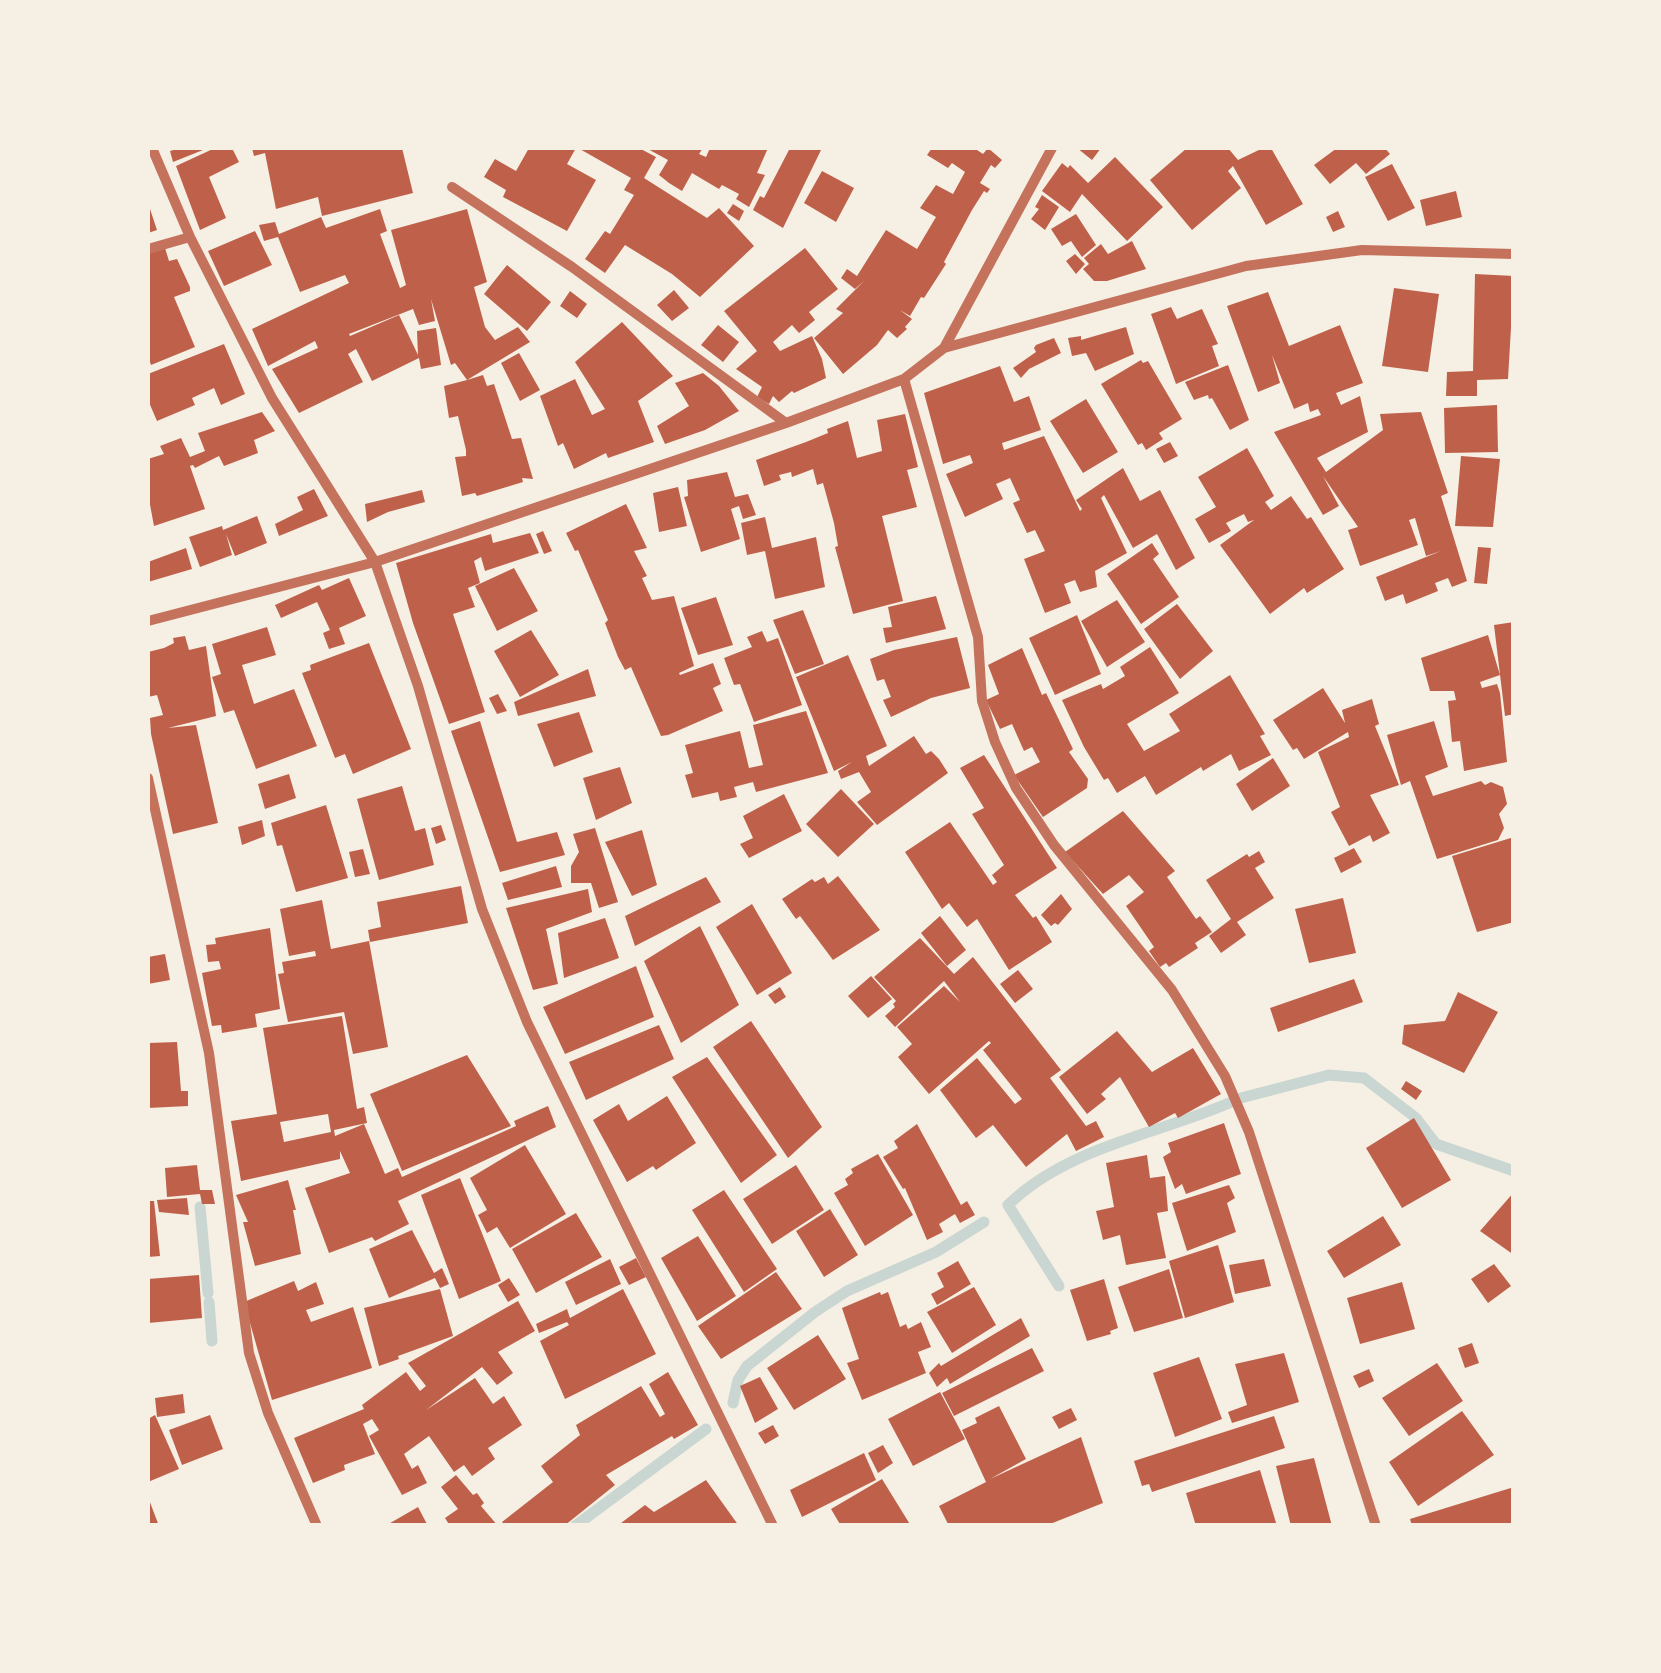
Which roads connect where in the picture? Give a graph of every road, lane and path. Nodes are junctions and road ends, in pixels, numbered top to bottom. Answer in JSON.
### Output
{"nodes":[{"id":1,"x":152,"y":148,"type":"edge"},
{"id":2,"x":1052,"y":148,"type":"edge"},
{"id":3,"x":452,"y":187,"type":"dead end"},
{"id":4,"x":190,"y":237,"type":"junction"},
{"id":5,"x":148,"y":249,"type":"edge"},
{"id":6,"x":1514,"y":254,"type":"edge"},
{"id":7,"x":944,"y":348,"type":"junction"},
{"id":8,"x":904,"y":379,"type":"junction"},
{"id":9,"x":786,"y":424,"type":"junction"},
{"id":10,"x":375,"y":562,"type":"junction"},
{"id":11,"x":148,"y":621,"type":"edge"},
{"id":12,"x":148,"y":778,"type":"edge"},
{"id":13,"x":317,"y":1526,"type":"edge"},
{"id":14,"x":773,"y":1526,"type":"edge"},
{"id":15,"x":1376,"y":1526,"type":"edge"}],
"edges":[{"from":1,"to":4,"type":"street"},
{"from":2,"to":7,"type":"street"},
{"from":3,"to":9,"type":"street"},
{"from":4,"to":5,"type":"street"},
{"from":4,"to":10,"type":"street"},
{"from":6,"to":7,"type":"street"},
{"from":7,"to":8,"type":"street"},
{"from":8,"to":9,"type":"street"},
{"from":8,"to":15,"type":"street"},
{"from":9,"to":10,"type":"street"},
{"from":10,"to":11,"type":"street"},
{"from":10,"to":14,"type":"street"},
{"from":12,"to":13,"type":"street"}]}
